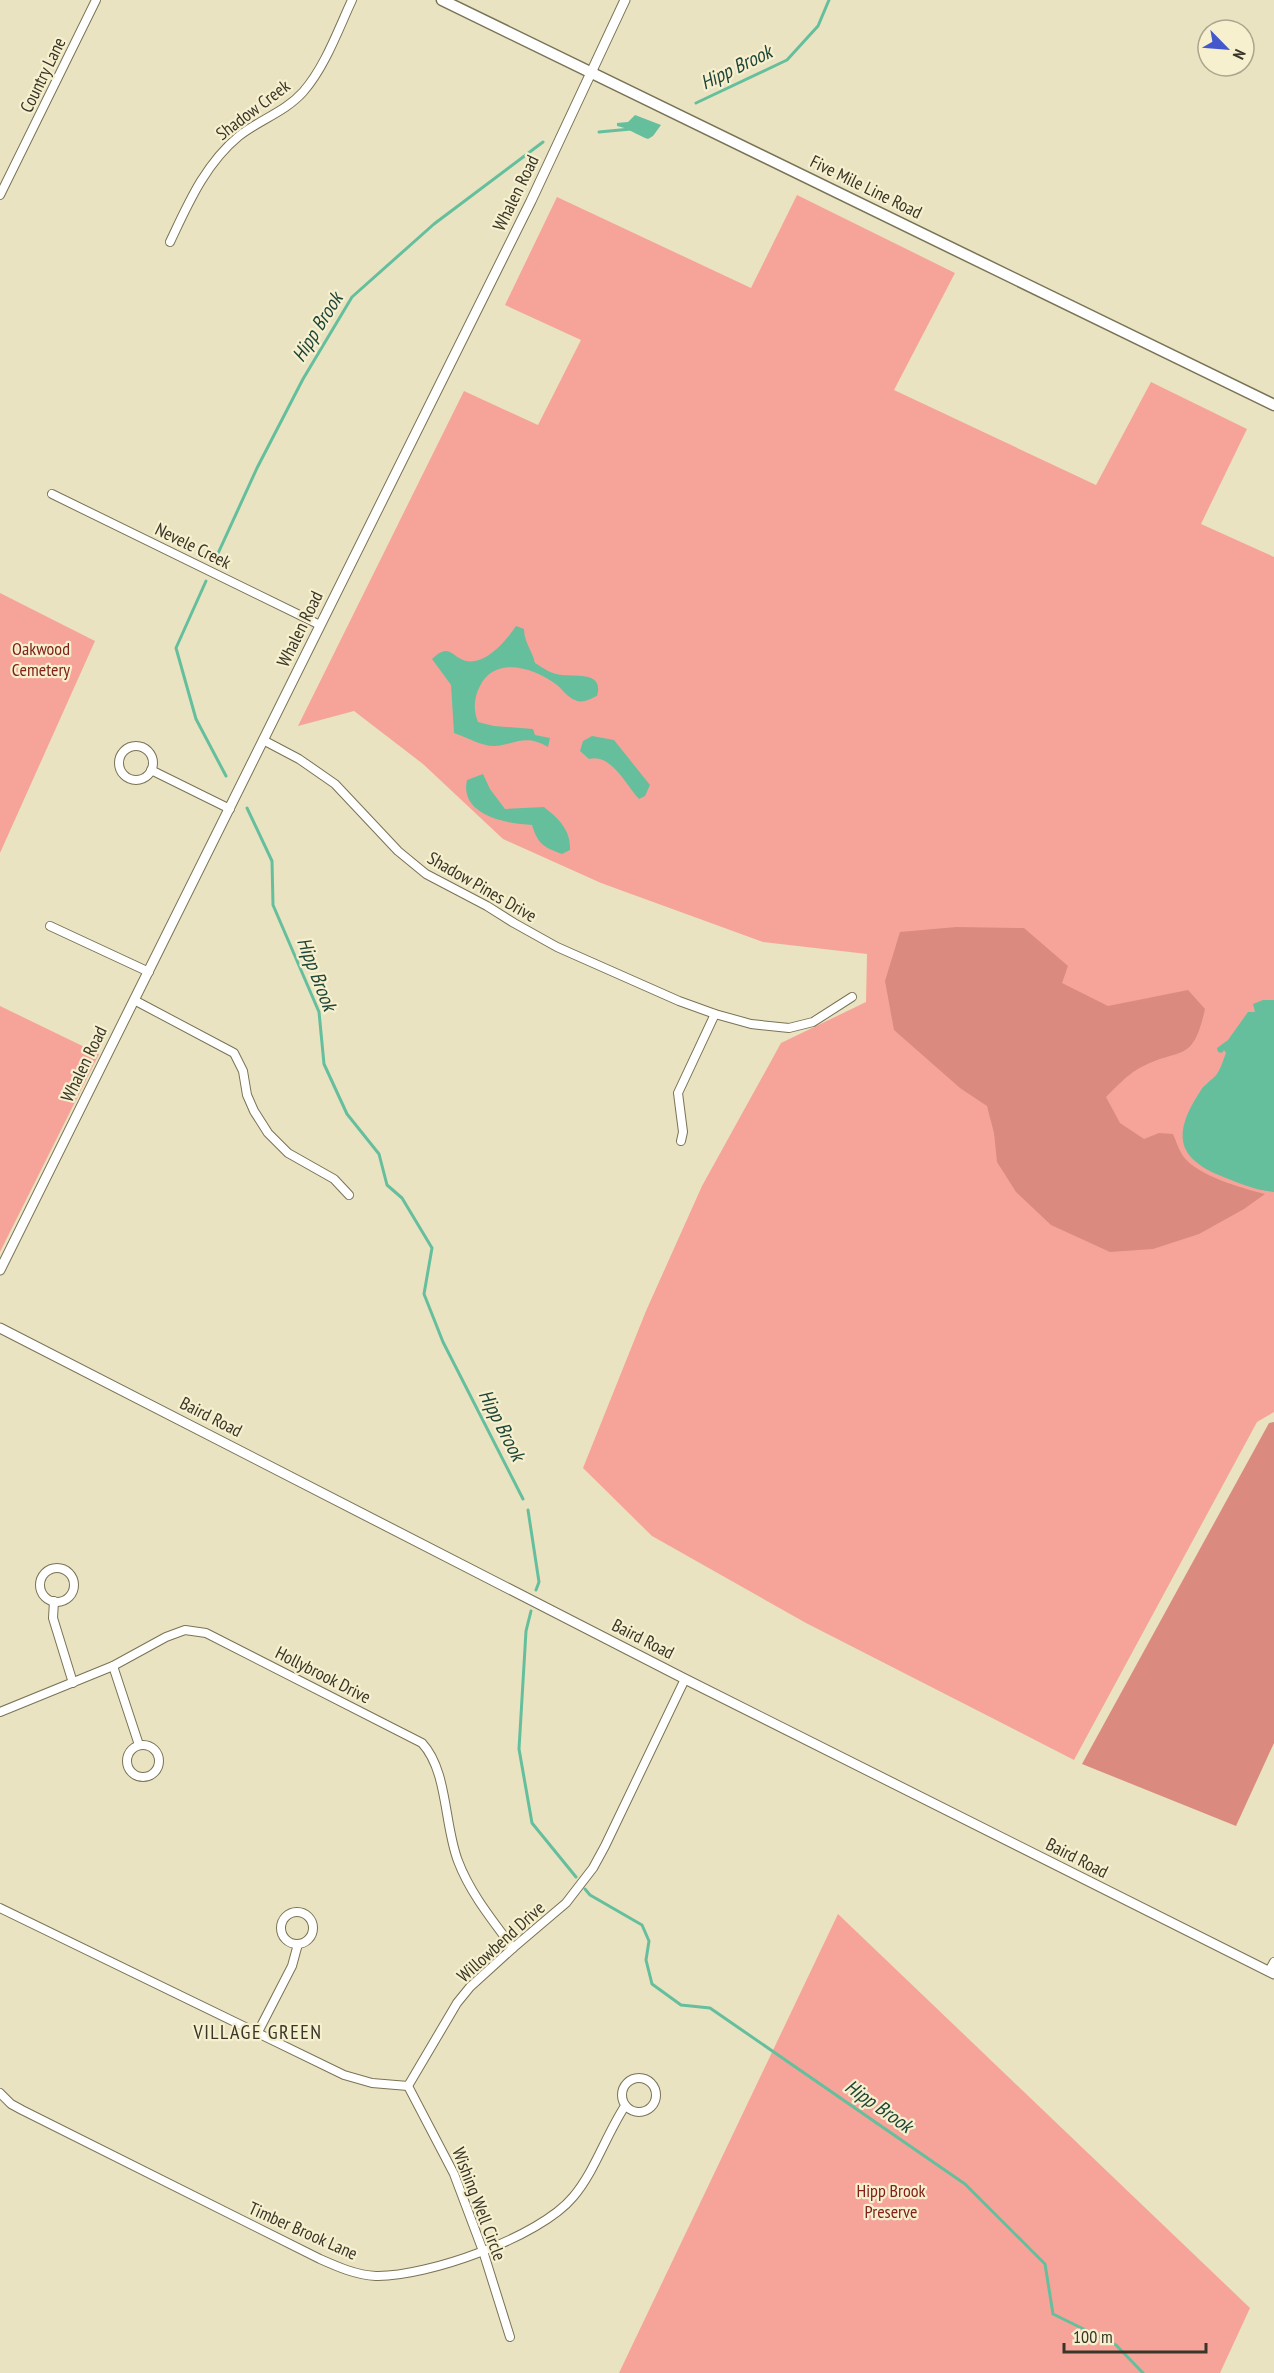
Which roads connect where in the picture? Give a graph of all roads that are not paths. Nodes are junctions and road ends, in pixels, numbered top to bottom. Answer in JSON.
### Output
{"nodes":[{"id":1,"x":96,"y":0,"type":"edge"},
{"id":2,"x":352,"y":0,"type":"edge"},
{"id":3,"x":442,"y":0,"type":"edge"},
{"id":4,"x":625,"y":0,"type":"edge"},
{"id":5,"x":592,"y":72,"type":"junction"},
{"id":6,"x":0,"y":195,"type":"edge"},
{"id":7,"x":170,"y":243,"type":"dead end"},
{"id":8,"x":1274,"y":405,"type":"edge"},
{"id":9,"x":52,"y":494,"type":"dead end"},
{"id":10,"x":320,"y":624,"type":"junction"},
{"id":11,"x":263,"y":740,"type":"junction"},
{"id":12,"x":151,"y":770,"type":"junction"},
{"id":13,"x":230,"y":809,"type":"junction"},
{"id":14,"x":50,"y":926,"type":"dead end"},
{"id":15,"x":149,"y":972,"type":"junction"},
{"id":16,"x":852,"y":997,"type":"dead end"},
{"id":17,"x":134,"y":1000,"type":"junction"},
{"id":18,"x":715,"y":1014,"type":"junction"},
{"id":19,"x":681,"y":1141,"type":"dead end"},
{"id":20,"x":349,"y":1196,"type":"dead end"},
{"id":21,"x":0,"y":1270,"type":"edge"},
{"id":22,"x":0,"y":1328,"type":"edge"},
{"id":23,"x":54,"y":1602,"type":"junction"},
{"id":24,"x":113,"y":1666,"type":"junction"},
{"id":25,"x":685,"y":1679,"type":"junction"},
{"id":26,"x":73,"y":1683,"type":"junction"},
{"id":27,"x":0,"y":1712,"type":"edge"},
{"id":28,"x":139,"y":1745,"type":"junction"},
{"id":29,"x":0,"y":1908,"type":"edge"},
{"id":30,"x":298,"y":1944,"type":"junction"},
{"id":31,"x":513,"y":1948,"type":"junction"},
{"id":32,"x":1274,"y":1962,"type":"edge"},
{"id":33,"x":1272,"y":1973,"type":"edge"},
{"id":34,"x":258,"y":2032,"type":"junction"},
{"id":35,"x":408,"y":2086,"type":"junction"},
{"id":36,"x":0,"y":2093,"type":"edge"},
{"id":37,"x":626,"y":2106,"type":"junction"},
{"id":38,"x":483,"y":2251,"type":"junction"},
{"id":39,"x":510,"y":2337,"type":"dead end"}],
"edges":[{"from":1,"to":6,"type":"street","name":"Country Lane"},
{"from":2,"to":7,"type":"street","name":"Shadow Creek"},
{"from":3,"to":5,"type":"main road","name":"Five Mile Line Road"},
{"from":4,"to":5,"type":"street","name":"Whalen Road"},
{"from":5,"to":8,"type":"main road","name":"Five Mile Line Road"},
{"from":5,"to":10,"type":"street","name":"Whalen Road"},
{"from":9,"to":10,"type":"street","name":"Nevele Creek"},
{"from":10,"to":11,"type":"street","name":"Whalen Road"},
{"from":11,"to":13,"type":"street","name":"Whalen Road"},
{"from":11,"to":18,"type":"street","name":"Shadow Pines Drive"},
{"from":12,"to":12,"type":"street"},
{"from":12,"to":13,"type":"street"},
{"from":13,"to":15,"type":"street","name":"Whalen Road"},
{"from":14,"to":15,"type":"street"},
{"from":15,"to":17,"type":"street","name":"Whalen Road"},
{"from":16,"to":18,"type":"street","name":"Shadow Pines Drive"},
{"from":17,"to":20,"type":"street"},
{"from":17,"to":21,"type":"street","name":"Whalen Road"},
{"from":18,"to":19,"type":"street"},
{"from":22,"to":25,"type":"street","name":"Baird Road"},
{"from":23,"to":23,"type":"street"},
{"from":23,"to":26,"type":"street"},
{"from":24,"to":26,"type":"street","name":"Hollybrook Drive"},
{"from":24,"to":28,"type":"street"},
{"from":24,"to":31,"type":"street","name":"Hollybrook Drive"},
{"from":25,"to":31,"type":"street","name":"Willowbend Drive"},
{"from":25,"to":33,"type":"street","name":"Baird Road"},
{"from":26,"to":27,"type":"street","name":"Hollybrook Drive"},
{"from":28,"to":28,"type":"street"},
{"from":29,"to":34,"type":"street"},
{"from":30,"to":30,"type":"street"},
{"from":30,"to":34,"type":"street"},
{"from":31,"to":35,"type":"street","name":"Willowbend Drive"},
{"from":32,"to":33,"type":"street"},
{"from":34,"to":35,"type":"street"},
{"from":35,"to":38,"type":"street","name":"Wishing Well Circle"},
{"from":36,"to":38,"type":"street","name":"Timber Brook Lane"},
{"from":37,"to":37,"type":"street","name":"Timber Brook Lane"},
{"from":37,"to":38,"type":"street","name":"Timber Brook Lane"},
{"from":38,"to":39,"type":"street","name":"Wishing Well Circle"}]}
